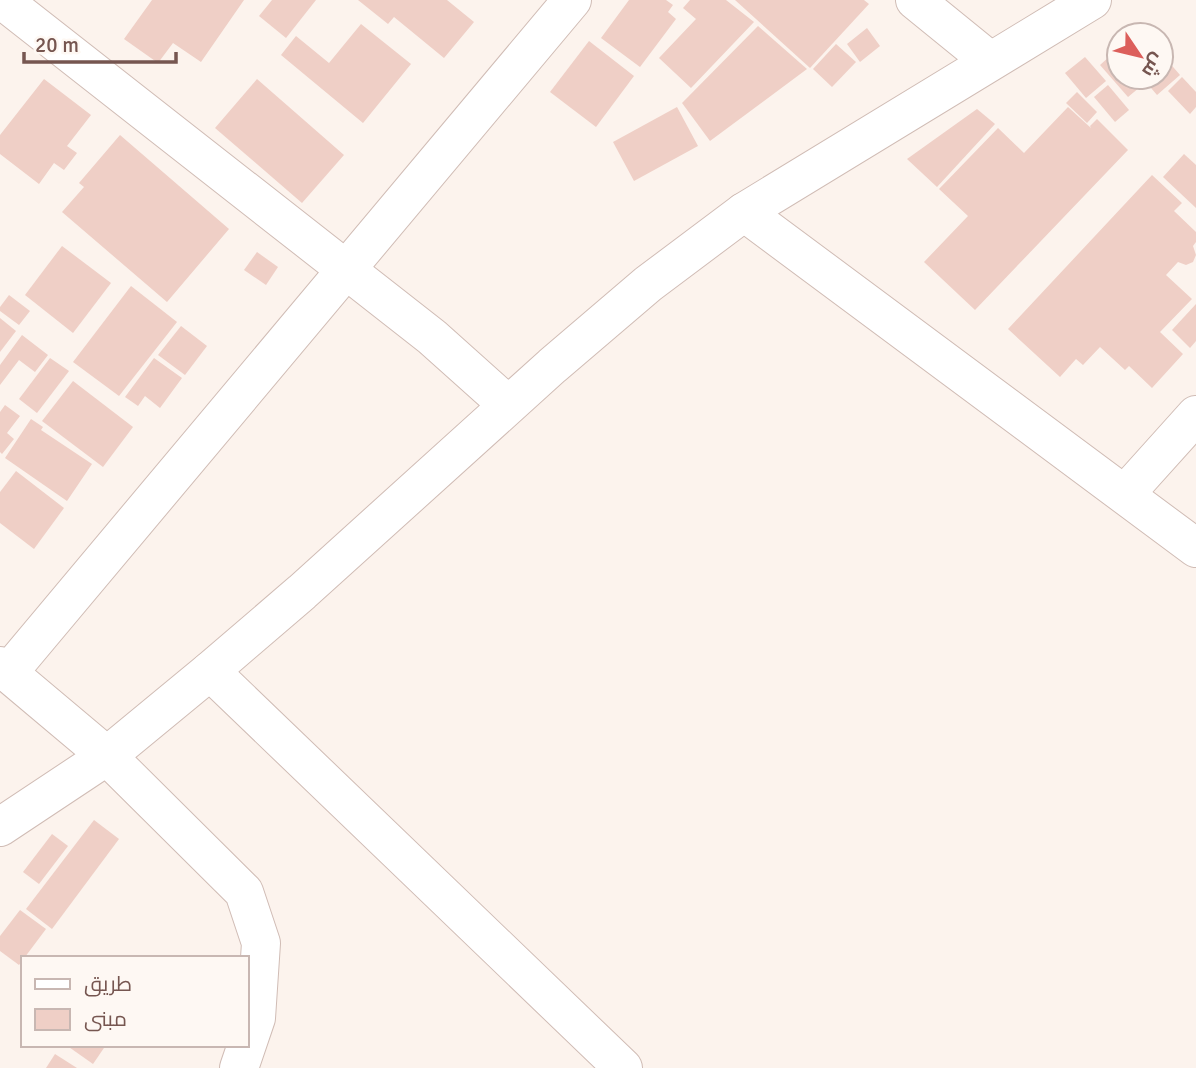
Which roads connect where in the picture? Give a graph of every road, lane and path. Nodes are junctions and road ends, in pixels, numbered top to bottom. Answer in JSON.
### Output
{"nodes":[{"id":1,"x":2,"y":0,"type":"edge"},
{"id":2,"x":572,"y":0,"type":"edge"},
{"id":3,"x":915,"y":0,"type":"edge"},
{"id":4,"x":1092,"y":0,"type":"edge"},
{"id":5,"x":990,"y":61,"type":"junction"},
{"id":6,"x":744,"y":212,"type":"junction"},
{"id":7,"x":345,"y":271,"type":"junction"},
{"id":8,"x":508,"y":405,"type":"junction"},
{"id":9,"x":1196,"y":415,"type":"edge"},
{"id":10,"x":1125,"y":494,"type":"junction"},
{"id":11,"x":1196,"y":548,"type":"edge"},
{"id":12,"x":4,"y":670,"type":"edge"},
{"id":13,"x":210,"y":671,"type":"junction"},
{"id":14,"x":107,"y":756,"type":"junction"},
{"id":15,"x":0,"y":827,"type":"edge"},
{"id":16,"x":248,"y":1042,"type":"edge"},
{"id":17,"x":246,"y":1047,"type":"edge"},
{"id":18,"x":239,"y":1068,"type":"edge"},
{"id":19,"x":623,"y":1068,"type":"edge"}],
"edges":[{"from":1,"to":7,"type":"street"},
{"from":2,"to":7,"type":"street"},
{"from":3,"to":5,"type":"street"},
{"from":4,"to":5,"type":"street"},
{"from":5,"to":6,"type":"street"},
{"from":6,"to":8,"type":"street"},
{"from":6,"to":10,"type":"street"},
{"from":7,"to":8,"type":"street"},
{"from":7,"to":12,"type":"street"},
{"from":8,"to":13,"type":"street"},
{"from":9,"to":10,"type":"street"},
{"from":10,"to":11,"type":"street"},
{"from":12,"to":14,"type":"street"},
{"from":13,"to":14,"type":"street"},
{"from":13,"to":19,"type":"street"},
{"from":14,"to":15,"type":"street"},
{"from":14,"to":16,"type":"street"},
{"from":17,"to":18,"type":"street"}]}
